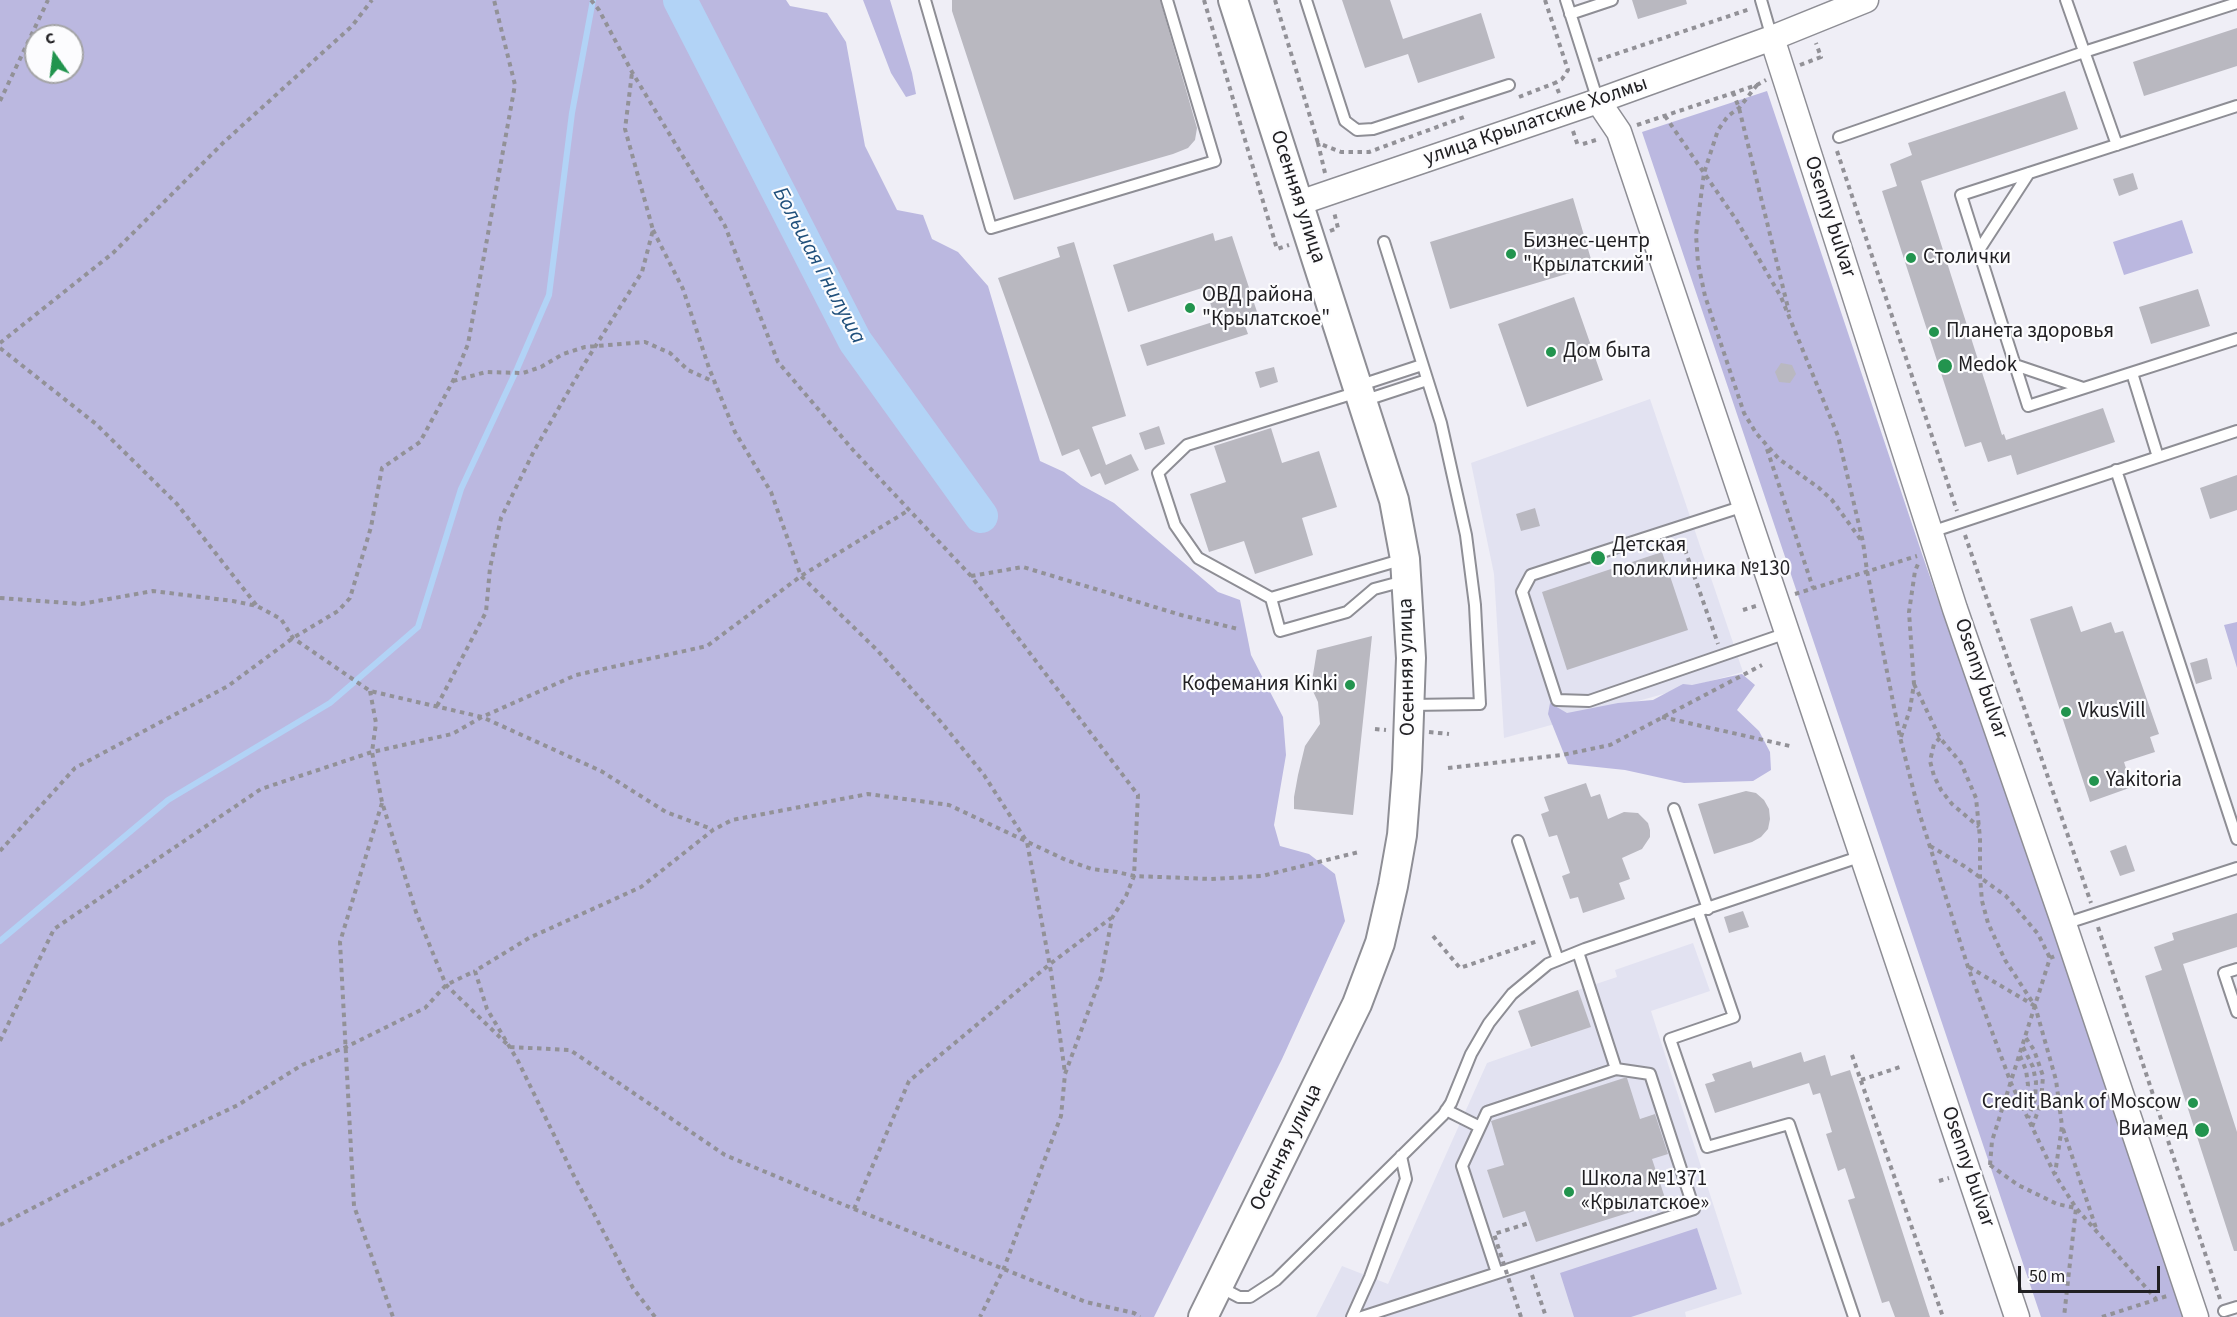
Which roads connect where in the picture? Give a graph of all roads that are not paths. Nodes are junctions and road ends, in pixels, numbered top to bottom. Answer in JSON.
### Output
{"nodes":[{"id":1,"x":925,"y":0,"type":"edge"},
{"id":2,"x":1167,"y":0,"type":"edge"},
{"id":3,"x":1233,"y":0,"type":"edge"},
{"id":4,"x":1306,"y":0,"type":"edge"},
{"id":5,"x":1566,"y":0,"type":"edge"},
{"id":6,"x":1612,"y":0,"type":"edge"},
{"id":7,"x":1866,"y":0,"type":"edge"},
{"id":8,"x":2066,"y":0,"type":"edge"},
{"id":9,"x":1761,"y":2,"type":"edge"},
{"id":10,"x":2237,"y":3,"type":"edge"},
{"id":11,"x":1570,"y":14,"type":"junction"},
{"id":12,"x":1772,"y":38,"type":"junction"},
{"id":13,"x":2085,"y":52,"type":"junction"},
{"id":14,"x":1509,"y":85,"type":"dead end"},
{"id":15,"x":1598,"y":101,"type":"junction"},
{"id":16,"x":2237,"y":106,"type":"edge"},
{"id":17,"x":1839,"y":137,"type":"road end"},
{"id":18,"x":2117,"y":145,"type":"junction"},
{"id":19,"x":2029,"y":173,"type":"junction"},
{"id":20,"x":1299,"y":203,"type":"junction"},
{"id":21,"x":1384,"y":242,"type":"dead end"},
{"id":22,"x":1979,"y":250,"type":"junction"},
{"id":23,"x":2237,"y":339,"type":"edge"},
{"id":24,"x":1422,"y":364,"type":"junction"},
{"id":25,"x":2015,"y":365,"type":"junction"},
{"id":26,"x":2132,"y":373,"type":"junction"},
{"id":27,"x":1427,"y":380,"type":"junction"},
{"id":28,"x":2083,"y":388,"type":"junction"},
{"id":29,"x":1360,"y":392,"type":"junction"},
{"id":30,"x":2237,"y":431,"type":"edge"},
{"id":31,"x":2158,"y":457,"type":"junction"},
{"id":32,"x":2116,"y":470,"type":"junction"},
{"id":33,"x":1744,"y":506,"type":"junction"},
{"id":34,"x":1930,"y":532,"type":"junction"},
{"id":35,"x":1406,"y":570,"type":"junction"},
{"id":36,"x":1271,"y":597,"type":"junction"},
{"id":37,"x":1787,"y":633,"type":"junction"},
{"id":38,"x":1410,"y":705,"type":"junction"},
{"id":39,"x":1674,"y":809,"type":"dead end"},
{"id":40,"x":2237,"y":839,"type":"edge"},
{"id":41,"x":1518,"y":841,"type":"dead end"},
{"id":42,"x":1862,"y":856,"type":"junction"},
{"id":43,"x":2237,"y":868,"type":"edge"},
{"id":44,"x":1703,"y":910,"type":"junction"},
{"id":45,"x":2064,"y":924,"type":"junction"},
{"id":46,"x":1578,"y":952,"type":"junction"},
{"id":47,"x":1558,"y":960,"type":"junction"},
{"id":48,"x":2237,"y":969,"type":"edge"},
{"id":49,"x":2237,"y":1012,"type":"edge"},
{"id":50,"x":1616,"y":1070,"type":"junction"},
{"id":51,"x":1446,"y":1110,"type":"junction"},
{"id":52,"x":1480,"y":1127,"type":"junction"},
{"id":53,"x":1401,"y":1156,"type":"junction"},
{"id":54,"x":1497,"y":1273,"type":"junction"},
{"id":55,"x":1218,"y":1286,"type":"junction"},
{"id":56,"x":2237,"y":1307,"type":"edge"},
{"id":57,"x":2224,"y":1311,"type":"road end"},
{"id":58,"x":1203,"y":1317,"type":"edge"},
{"id":59,"x":1352,"y":1317,"type":"edge"},
{"id":60,"x":1362,"y":1317,"type":"edge"},
{"id":61,"x":1854,"y":1317,"type":"edge"},
{"id":62,"x":2017,"y":1317,"type":"edge"},
{"id":63,"x":2196,"y":1317,"type":"edge"}],
"edges":[{"from":1,"to":2,"type":"lane"},
{"from":3,"to":20,"type":"main road","name":"Осенняя улица"},
{"from":4,"to":14,"type":"lane"},
{"from":5,"to":11,"type":"lane"},
{"from":6,"to":11,"type":"lane"},
{"from":7,"to":12,"type":"street","name":"улица Крылатские Холмы"},
{"from":8,"to":13,"type":"lane"},
{"from":9,"to":12,"type":"lane"},
{"from":10,"to":13,"type":"lane"},
{"from":11,"to":15,"type":"lane"},
{"from":12,"to":15,"type":"street","name":"улица Крылатские Холмы"},
{"from":12,"to":34,"type":"street","name":"Osenny bulvar"},
{"from":13,"to":17,"type":"lane"},
{"from":13,"to":18,"type":"lane"},
{"from":15,"to":20,"type":"street","name":"улица Крылатские Холмы"},
{"from":15,"to":33,"type":"street","name":"Osenny bulvar"},
{"from":16,"to":18,"type":"lane"},
{"from":18,"to":19,"type":"lane"},
{"from":19,"to":22,"type":"lane"},
{"from":19,"to":22,"type":"lane"},
{"from":20,"to":29,"type":"main road","name":"Осенняя улица"},
{"from":21,"to":24,"type":"lane"},
{"from":22,"to":25,"type":"lane"},
{"from":23,"to":26,"type":"lane"},
{"from":24,"to":27,"type":"lane"},
{"from":24,"to":29,"type":"lane"},
{"from":25,"to":28,"type":"lane"},
{"from":25,"to":28,"type":"lane"},
{"from":26,"to":28,"type":"lane"},
{"from":26,"to":31,"type":"lane"},
{"from":27,"to":29,"type":"lane"},
{"from":27,"to":38,"type":"lane"},
{"from":29,"to":35,"type":"main road","name":"Осенняя улица"},
{"from":29,"to":36,"type":"lane"},
{"from":30,"to":31,"type":"lane"},
{"from":31,"to":32,"type":"lane"},
{"from":32,"to":34,"type":"lane"},
{"from":32,"to":40,"type":"lane"},
{"from":33,"to":37,"type":"street","name":"Osenny bulvar"},
{"from":33,"to":37,"type":"lane"},
{"from":34,"to":45,"type":"street","name":"Osenny bulvar"},
{"from":35,"to":36,"type":"lane"},
{"from":35,"to":36,"type":"lane"},
{"from":35,"to":38,"type":"main road","name":"Осенняя улица"},
{"from":37,"to":42,"type":"street","name":"Osenny bulvar"},
{"from":38,"to":55,"type":"main road","name":"Осенняя улица"},
{"from":39,"to":44,"type":"lane"},
{"from":41,"to":47,"type":"lane"},
{"from":42,"to":44,"type":"lane"},
{"from":42,"to":62,"type":"street","name":"Osenny bulvar"},
{"from":43,"to":45,"type":"lane"},
{"from":44,"to":46,"type":"lane"},
{"from":44,"to":61,"type":"lane"},
{"from":45,"to":63,"type":"street","name":"Osenny bulvar"},
{"from":46,"to":47,"type":"lane"},
{"from":46,"to":50,"type":"lane"},
{"from":47,"to":51,"type":"lane"},
{"from":48,"to":49,"type":"lane"},
{"from":50,"to":52,"type":"lane"},
{"from":50,"to":54,"type":"lane"},
{"from":51,"to":52,"type":"lane"},
{"from":51,"to":53,"type":"lane"},
{"from":52,"to":54,"type":"lane"},
{"from":53,"to":55,"type":"lane"},
{"from":53,"to":59,"type":"lane"},
{"from":54,"to":60,"type":"lane"},
{"from":55,"to":58,"type":"main road","name":"Осенняя улица"},
{"from":56,"to":57,"type":"lane"}]}
